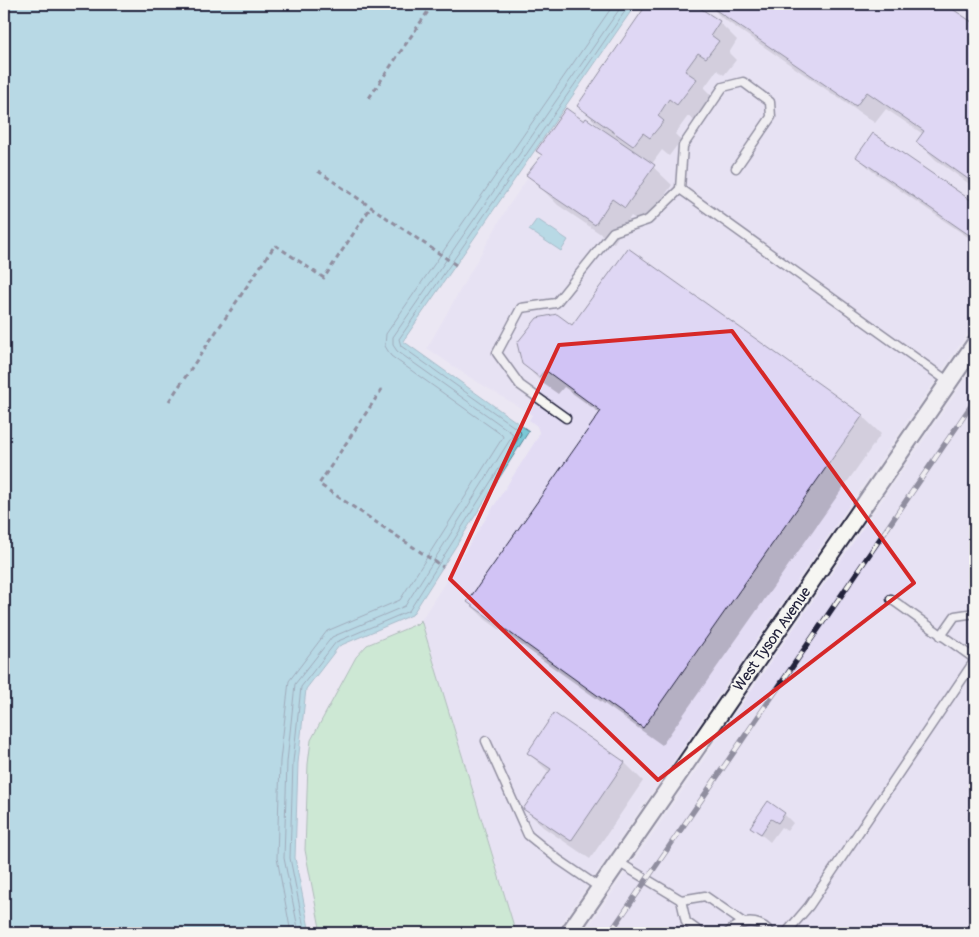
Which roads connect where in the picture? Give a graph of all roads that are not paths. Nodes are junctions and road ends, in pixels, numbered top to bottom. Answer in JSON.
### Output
{"nodes":[{"id":1,"x":736,"y":168,"type":"dead end"},
{"id":2,"x":680,"y":189,"type":"junction"},
{"id":3,"x":975,"y":344,"type":"edge"},
{"id":4,"x":949,"y":382,"type":"junction"},
{"id":5,"x":566,"y":418,"type":"dead end"},
{"id":6,"x":891,"y":600,"type":"dead end"},
{"id":7,"x":975,"y":613,"type":"edge"},
{"id":8,"x":941,"y":636,"type":"junction"},
{"id":9,"x":975,"y":660,"type":"edge"},
{"id":10,"x":486,"y":741,"type":"dead end"},
{"id":11,"x":618,"y":862,"type":"junction"},
{"id":12,"x":600,"y":888,"type":"junction"},
{"id":13,"x":680,"y":900,"type":"junction"},
{"id":14,"x":744,"y":923,"type":"junction"},
{"id":15,"x":569,"y":933,"type":"edge"},
{"id":16,"x":701,"y":933,"type":"edge"},
{"id":17,"x":728,"y":933,"type":"edge"},
{"id":18,"x":771,"y":933,"type":"edge"},
{"id":19,"x":786,"y":933,"type":"edge"}],
"edges":[{"from":1,"to":2,"type":"lane"},
{"from":2,"to":4,"type":"lane"},
{"from":2,"to":5,"type":"lane"},
{"from":3,"to":4,"type":"street","name":"West Tyson Avenue"},
{"from":4,"to":11,"type":"street","name":"West Tyson Avenue"},
{"from":6,"to":8,"type":"lane"},
{"from":7,"to":8,"type":"lane"},
{"from":8,"to":9,"type":"lane"},
{"from":9,"to":19,"type":"lane"},
{"from":10,"to":12,"type":"lane"},
{"from":11,"to":12,"type":"street","name":"West Tyson Avenue"},
{"from":11,"to":13,"type":"lane"},
{"from":12,"to":15,"type":"street","name":"West Tyson Avenue"},
{"from":13,"to":14,"type":"lane"},
{"from":13,"to":16,"type":"lane"},
{"from":14,"to":17,"type":"lane"},
{"from":14,"to":18,"type":"lane"}]}
